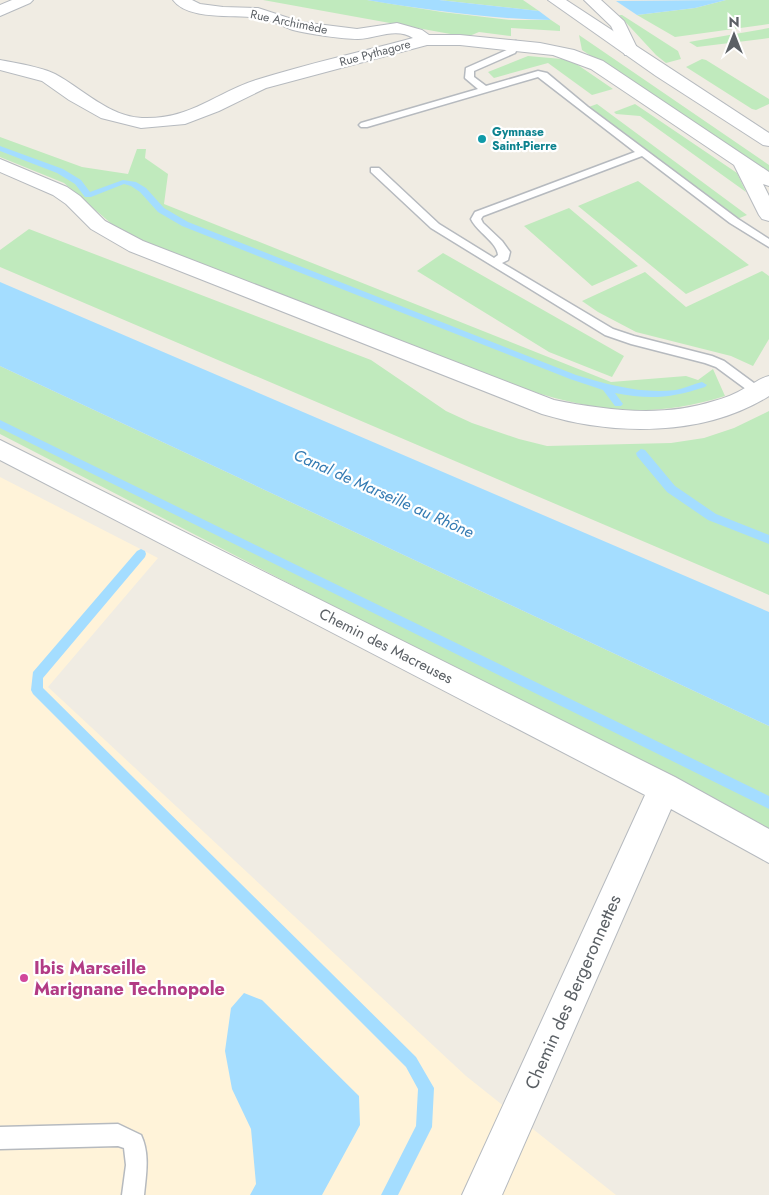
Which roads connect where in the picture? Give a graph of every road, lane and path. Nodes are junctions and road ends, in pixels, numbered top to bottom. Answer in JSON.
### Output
{"nodes":[{"id":1,"x":25,"y":0,"type":"edge"},
{"id":2,"x":181,"y":0,"type":"edge"},
{"id":3,"x":592,"y":0,"type":"edge"},
{"id":4,"x":557,"y":1,"type":"edge"},
{"id":5,"x":0,"y":11,"type":"edge"},
{"id":6,"x":426,"y":40,"type":"junction"},
{"id":7,"x":516,"y":44,"type":"junction"},
{"id":8,"x":631,"y":52,"type":"junction"},
{"id":9,"x":0,"y":65,"type":"edge"},
{"id":10,"x":485,"y":90,"type":"junction"},
{"id":11,"x":364,"y":125,"type":"dead end"},
{"id":12,"x":769,"y":141,"type":"edge"},
{"id":13,"x":644,"y":152,"type":"junction"},
{"id":14,"x":741,"y":161,"type":"junction"},
{"id":15,"x":0,"y":165,"type":"edge"},
{"id":16,"x":375,"y":170,"type":"dead end"},
{"id":17,"x":769,"y":180,"type":"edge"},
{"id":18,"x":769,"y":215,"type":"edge"},
{"id":19,"x":769,"y":244,"type":"edge"},
{"id":20,"x":494,"y":263,"type":"junction"},
{"id":21,"x":742,"y":361,"type":"dead end"},
{"id":22,"x":730,"y":371,"type":"junction"},
{"id":23,"x":764,"y":388,"type":"edge"},
{"id":24,"x":0,"y":449,"type":"edge"},
{"id":25,"x":664,"y":788,"type":"junction"},
{"id":26,"x":769,"y":847,"type":"edge"},
{"id":27,"x":0,"y":1138,"type":"edge"},
{"id":28,"x":133,"y":1195,"type":"edge"},
{"id":29,"x":482,"y":1195,"type":"edge"}],
"edges":[{"from":1,"to":5,"type":"street"},
{"from":2,"to":6,"type":"street","name":"Rue Archimède"},
{"from":3,"to":8,"type":"street"},
{"from":4,"to":8,"type":"street"},
{"from":6,"to":7,"type":"street","name":"Rue Pythagore"},
{"from":6,"to":9,"type":"street","name":"Rue Pythagore"},
{"from":7,"to":10,"type":"lane"},
{"from":7,"to":14,"type":"street","name":"Rue Pythagore"},
{"from":8,"to":12,"type":"street"},
{"from":10,"to":11,"type":"lane"},
{"from":10,"to":13,"type":"lane"},
{"from":13,"to":19,"type":"lane"},
{"from":13,"to":20,"type":"lane"},
{"from":14,"to":17,"type":"street","name":"Rue Pythagore"},
{"from":14,"to":18,"type":"street","name":"Rue Pythagore"},
{"from":15,"to":23,"type":"street"},
{"from":16,"to":20,"type":"lane"},
{"from":20,"to":22,"type":"lane"},
{"from":21,"to":22,"type":"lane"},
{"from":22,"to":23,"type":"lane"},
{"from":24,"to":25,"type":"street","name":"Chemin des Macreuses"},
{"from":25,"to":26,"type":"street","name":"Chemin des Macreuses"},
{"from":25,"to":29,"type":"street","name":"Chemin des Bergeronnettes"},
{"from":27,"to":28,"type":"lane"}]}
